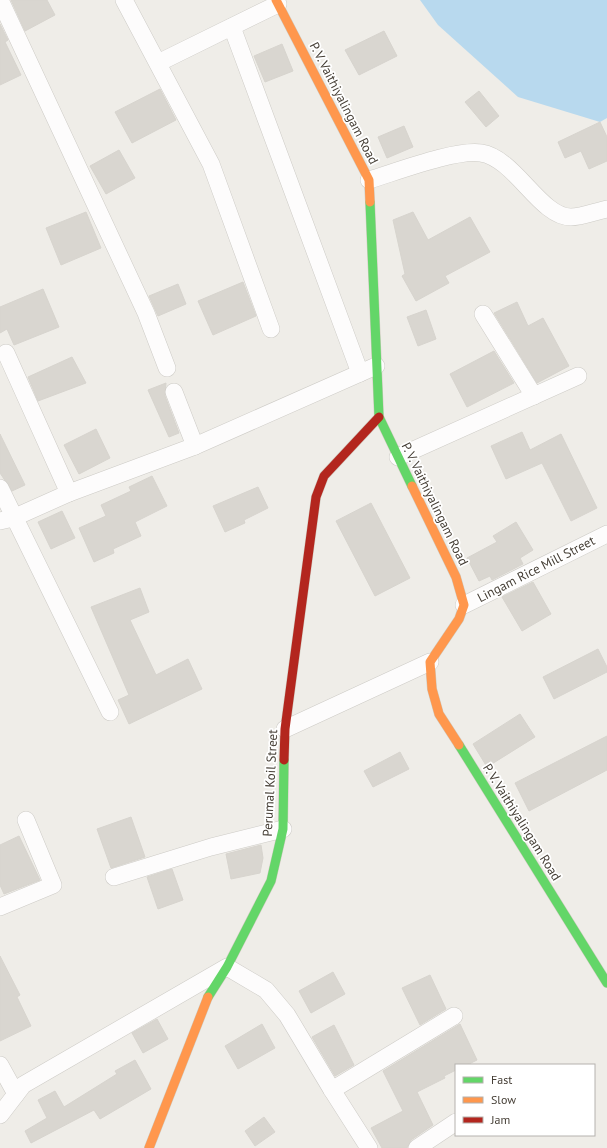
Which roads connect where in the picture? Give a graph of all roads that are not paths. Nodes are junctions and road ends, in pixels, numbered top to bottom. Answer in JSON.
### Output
{"nodes":[{"id":1,"x":0,"y":0,"type":"edge"},
{"id":2,"x":124,"y":0,"type":"edge"},
{"id":3,"x":277,"y":2,"type":"edge"},
{"id":4,"x":232,"y":27,"type":"junction"},
{"id":5,"x":158,"y":63,"type":"junction"},
{"id":6,"x":369,"y":180,"type":"junction"},
{"id":7,"x":607,"y":209,"type":"edge"},
{"id":8,"x":483,"y":314,"type":"dead end"},
{"id":9,"x":271,"y":329,"type":"dead end"},
{"id":10,"x":6,"y":353,"type":"dead end"},
{"id":11,"x":376,"y":366,"type":"junction"},
{"id":12,"x":167,"y":368,"type":"dead end"},
{"id":13,"x":360,"y":374,"type":"junction"},
{"id":14,"x":578,"y":376,"type":"dead end"},
{"id":15,"x":174,"y":392,"type":"dead end"},
{"id":16,"x":534,"y":396,"type":"junction"},
{"id":17,"x":379,"y":417,"type":"junction"},
{"id":18,"x":194,"y":446,"type":"junction"},
{"id":19,"x":398,"y":457,"type":"junction"},
{"id":20,"x":0,"y":488,"type":"edge"},
{"id":21,"x":69,"y":493,"type":"junction"},
{"id":22,"x":7,"y":520,"type":"edge"},
{"id":23,"x":607,"y":534,"type":"edge"},
{"id":24,"x":464,"y":605,"type":"junction"},
{"id":25,"x":430,"y":662,"type":"junction"},
{"id":26,"x":110,"y":712,"type":"dead end"},
{"id":27,"x":285,"y":729,"type":"junction"},
{"id":28,"x":26,"y":820,"type":"dead end"},
{"id":29,"x":283,"y":829,"type":"junction"},
{"id":30,"x":114,"y":877,"type":"dead end"},
{"id":31,"x":0,"y":907,"type":"edge"},
{"id":32,"x":227,"y":967,"type":"junction"},
{"id":33,"x":607,"y":983,"type":"edge"},
{"id":34,"x":454,"y":1016,"type":"dead end"},
{"id":35,"x":0,"y":1065,"type":"edge"},
{"id":36,"x":332,"y":1090,"type":"junction"},
{"id":37,"x":16,"y":1094,"type":"junction"},
{"id":38,"x":0,"y":1115,"type":"edge"},
{"id":39,"x":455,"y":1123,"type":"edge"},
{"id":40,"x":149,"y":1148,"type":"edge"},
{"id":41,"x":369,"y":1148,"type":"edge"},
{"id":42,"x":417,"y":1148,"type":"edge"}],
"edges":[{"from":1,"to":12,"type":"street"},
{"from":2,"to":5,"type":"street"},
{"from":3,"to":4,"type":"street"},
{"from":3,"to":6,"type":"street","name":"P. V. Vaithiyalingam Road"},
{"from":4,"to":5,"type":"street"},
{"from":4,"to":13,"type":"street"},
{"from":5,"to":9,"type":"street"},
{"from":6,"to":7,"type":"street"},
{"from":6,"to":11,"type":"street","name":"P. V. Vaithiyalingam Road"},
{"from":8,"to":16,"type":"street"},
{"from":10,"to":21,"type":"street"},
{"from":11,"to":13,"type":"street"},
{"from":11,"to":17,"type":"street","name":"P. V. Vaithiyalingam Road"},
{"from":13,"to":18,"type":"street"},
{"from":14,"to":16,"type":"street"},
{"from":15,"to":18,"type":"street"},
{"from":16,"to":19,"type":"street"},
{"from":17,"to":19,"type":"street","name":"P. V. Vaithiyalingam Road"},
{"from":17,"to":27,"type":"street","name":"Perumal Koil Street"},
{"from":18,"to":21,"type":"street"},
{"from":19,"to":24,"type":"street","name":"P. V. Vaithiyalingam Road"},
{"from":20,"to":22,"type":"street"},
{"from":21,"to":22,"type":"street"},
{"from":22,"to":26,"type":"street"},
{"from":23,"to":24,"type":"street","name":"Lingam Rice Mill Street"},
{"from":24,"to":25,"type":"street"},
{"from":25,"to":27,"type":"street"},
{"from":25,"to":33,"type":"street","name":"P. V. Vaithiyalingam Road"},
{"from":27,"to":29,"type":"street","name":"Perumal Koil Street"},
{"from":28,"to":31,"type":"street"},
{"from":29,"to":30,"type":"street"},
{"from":29,"to":32,"type":"street","name":"Perumal Koil Street"},
{"from":32,"to":36,"type":"street"},
{"from":32,"to":37,"type":"street"},
{"from":32,"to":40,"type":"street","name":"Perumal Koil Street"},
{"from":34,"to":36,"type":"street"},
{"from":35,"to":37,"type":"street"},
{"from":36,"to":41,"type":"street"},
{"from":37,"to":38,"type":"street"},
{"from":39,"to":42,"type":"street"}]}
